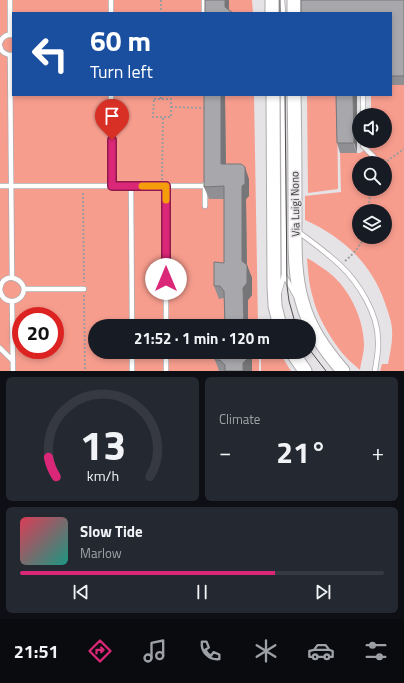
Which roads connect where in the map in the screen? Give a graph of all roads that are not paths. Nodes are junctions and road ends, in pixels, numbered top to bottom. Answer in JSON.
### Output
{"nodes":[{"id":1,"x":10,"y":0,"type":"edge"},
{"id":2,"x":111,"y":0,"type":"edge"},
{"id":3,"x":204,"y":0,"type":"edge"},
{"id":4,"x":272,"y":0,"type":"edge"},
{"id":5,"x":282,"y":0,"type":"edge"},
{"id":6,"x":294,"y":0,"type":"edge"},
{"id":7,"x":111,"y":12,"type":"edge"},
{"id":8,"x":204,"y":12,"type":"edge"},
{"id":9,"x":272,"y":12,"type":"edge"},
{"id":10,"x":282,"y":12,"type":"edge"},
{"id":11,"x":294,"y":12,"type":"edge"},
{"id":12,"x":12,"y":35,"type":"edge"},
{"id":13,"x":0,"y":45,"type":"edge"},
{"id":14,"x":12,"y":55,"type":"edge"},
{"id":15,"x":111,"y":96,"type":"edge"},
{"id":16,"x":273,"y":96,"type":"edge"},
{"id":17,"x":283,"y":96,"type":"edge"},
{"id":18,"x":294,"y":96,"type":"edge"},
{"id":19,"x":363,"y":96,"type":"edge"},
{"id":20,"x":363,"y":108,"type":"edge"},
{"id":21,"x":365,"y":148,"type":"edge"},
{"id":22,"x":373,"y":156,"type":"edge"},
{"id":23,"x":205,"y":178,"type":"edge"},
{"id":24,"x":0,"y":186,"type":"edge"},
{"id":25,"x":11,"y":186,"type":"junction"},
{"id":26,"x":112,"y":186,"type":"junction"},
{"id":27,"x":131,"y":186,"type":"junction"},
{"id":28,"x":164,"y":186,"type":"junction"},
{"id":29,"x":205,"y":186,"type":"junction"},
{"id":30,"x":205,"y":206,"type":"dead end"},
{"id":31,"x":295,"y":229,"type":"junction"},
{"id":32,"x":284,"y":274,"type":"junction"},
{"id":33,"x":12,"y":278,"type":"junction"},
{"id":34,"x":0,"y":289,"type":"edge"},
{"id":35,"x":84,"y":289,"type":"road end"},
{"id":36,"x":24,"y":290,"type":"junction"},
{"id":37,"x":12,"y":301,"type":"junction"},
{"id":38,"x":275,"y":306,"type":"junction"},
{"id":39,"x":305,"y":312,"type":"junction"},
{"id":40,"x":132,"y":319,"type":"edge"},
{"id":41,"x":166,"y":319,"type":"edge"},
{"id":42,"x":278,"y":319,"type":"edge"},
{"id":43,"x":0,"y":348,"type":"edge"},
{"id":44,"x":132,"y":359,"type":"edge"},
{"id":45,"x":166,"y":359,"type":"edge"},
{"id":46,"x":297,"y":359,"type":"edge"},
{"id":47,"x":13,"y":361,"type":"junction"},
{"id":48,"x":13,"y":371,"type":"edge"},
{"id":49,"x":132,"y":371,"type":"edge"},
{"id":50,"x":166,"y":371,"type":"edge"},
{"id":51,"x":305,"y":371,"type":"edge"},
{"id":52,"x":344,"y":371,"type":"edge"},
{"id":53,"x":375,"y":371,"type":"edge"}],
"edges":[{"from":1,"to":12,"type":"lane"},
{"from":2,"to":7,"type":"lane"},
{"from":3,"to":8,"type":"lane"},
{"from":4,"to":9,"type":"main road"},
{"from":5,"to":10,"type":"lane"},
{"from":6,"to":11,"type":"main road"},
{"from":12,"to":13,"type":"lane"},
{"from":13,"to":14,"type":"lane"},
{"from":14,"to":25,"type":"lane"},
{"from":15,"to":26,"type":"lane"},
{"from":16,"to":38,"type":"main road","name":"Via Luigi Nono"},
{"from":17,"to":32,"type":"lane"},
{"from":18,"to":31,"type":"main road","name":"Via Luigi Nono"},
{"from":19,"to":20,"type":"lane"},
{"from":21,"to":22,"type":"lane"},
{"from":23,"to":29,"type":"lane"},
{"from":24,"to":25,"type":"lane"},
{"from":25,"to":26,"type":"lane"},
{"from":25,"to":33,"type":"lane"},
{"from":26,"to":27,"type":"lane"},
{"from":27,"to":28,"type":"lane"},
{"from":27,"to":40,"type":"lane"},
{"from":28,"to":29,"type":"lane"},
{"from":28,"to":41,"type":"lane"},
{"from":29,"to":30,"type":"lane"},
{"from":31,"to":39,"type":"main road","name":"Via Luigi Nono"},
{"from":31,"to":53,"type":"lane"},
{"from":32,"to":38,"type":"lane"},
{"from":32,"to":39,"type":"lane"},
{"from":33,"to":34,"type":"lane"},
{"from":33,"to":36,"type":"lane"},
{"from":34,"to":37,"type":"lane"},
{"from":35,"to":36,"type":"lane"},
{"from":36,"to":37,"type":"lane"},
{"from":37,"to":47,"type":"lane"},
{"from":38,"to":42,"type":"main road","name":"Via Luigi Nono"},
{"from":39,"to":52,"type":"main road","name":"Via Luigi Nono"},
{"from":43,"to":47,"type":"lane"},
{"from":44,"to":49,"type":"lane"},
{"from":45,"to":50,"type":"lane"},
{"from":46,"to":51,"type":"main road"},
{"from":47,"to":48,"type":"lane"}]}
